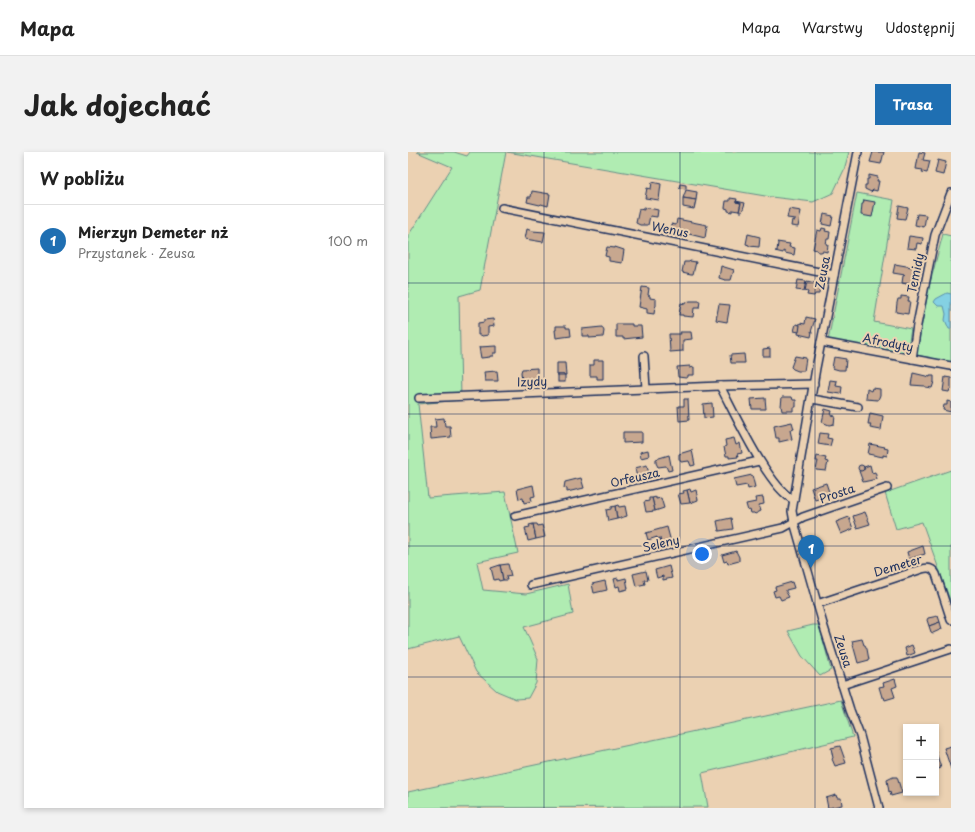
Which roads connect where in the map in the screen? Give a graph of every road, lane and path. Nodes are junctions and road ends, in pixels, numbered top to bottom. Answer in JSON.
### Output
{"nodes":[{"id":1,"x":858,"y":152,"type":"edge"},
{"id":2,"x":951,"y":193,"type":"edge"},
{"id":3,"x":502,"y":208,"type":"dead end"},
{"id":4,"x":834,"y":275,"type":"junction"},
{"id":5,"x":821,"y":342,"type":"junction"},
{"id":6,"x":644,"y":356,"type":"dead end"},
{"id":7,"x":912,"y":359,"type":"junction"},
{"id":8,"x":951,"y":366,"type":"edge"},
{"id":9,"x":814,"y":384,"type":"junction"},
{"id":10,"x":720,"y":386,"type":"junction"},
{"id":11,"x":646,"y":389,"type":"junction"},
{"id":12,"x":419,"y":398,"type":"dead end"},
{"id":13,"x":812,"y":399,"type":"junction"},
{"id":14,"x":858,"y":407,"type":"dead end"},
{"id":15,"x":760,"y":460,"type":"junction"},
{"id":16,"x":887,"y":488,"type":"dead end"},
{"id":17,"x":794,"y":500,"type":"junction"},
{"id":18,"x":515,"y":516,"type":"dead end"},
{"id":19,"x":794,"y":522,"type":"junction"},
{"id":20,"x":531,"y":584,"type":"dead end"},
{"id":21,"x":817,"y":604,"type":"junction"},
{"id":22,"x":951,"y":620,"type":"edge"},
{"id":23,"x":951,"y":649,"type":"edge"},
{"id":24,"x":842,"y":685,"type":"junction"},
{"id":25,"x":879,"y":808,"type":"edge"}],
"edges":[{"from":1,"to":4,"type":"street","name":"Zeusa"},
{"from":2,"to":7,"type":"street","name":"Temidy"},
{"from":3,"to":4,"type":"street","name":"Wenus"},
{"from":4,"to":5,"type":"street","name":"Zeusa"},
{"from":5,"to":7,"type":"street","name":"Afrodyty"},
{"from":5,"to":9,"type":"street","name":"Zeusa"},
{"from":6,"to":11,"type":"street"},
{"from":7,"to":8,"type":"street","name":"Afrodyty"},
{"from":9,"to":10,"type":"street","name":"Izydy"},
{"from":9,"to":13,"type":"street","name":"Zeusa"},
{"from":10,"to":11,"type":"street","name":"Izydy"},
{"from":10,"to":15,"type":"street"},
{"from":11,"to":12,"type":"street","name":"Izydy"},
{"from":13,"to":14,"type":"street"},
{"from":13,"to":17,"type":"street","name":"Zeusa"},
{"from":15,"to":17,"type":"street"},
{"from":15,"to":18,"type":"street","name":"Orfeusza"},
{"from":16,"to":19,"type":"street","name":"Prosta"},
{"from":17,"to":19,"type":"street","name":"Zeusa"},
{"from":19,"to":20,"type":"street","name":"Seleny"},
{"from":19,"to":21,"type":"street","name":"Zeusa"},
{"from":21,"to":22,"type":"street","name":"Demeter"},
{"from":21,"to":24,"type":"street","name":"Zeusa"},
{"from":23,"to":24,"type":"street"},
{"from":24,"to":25,"type":"street","name":"Zeusa"}]}
